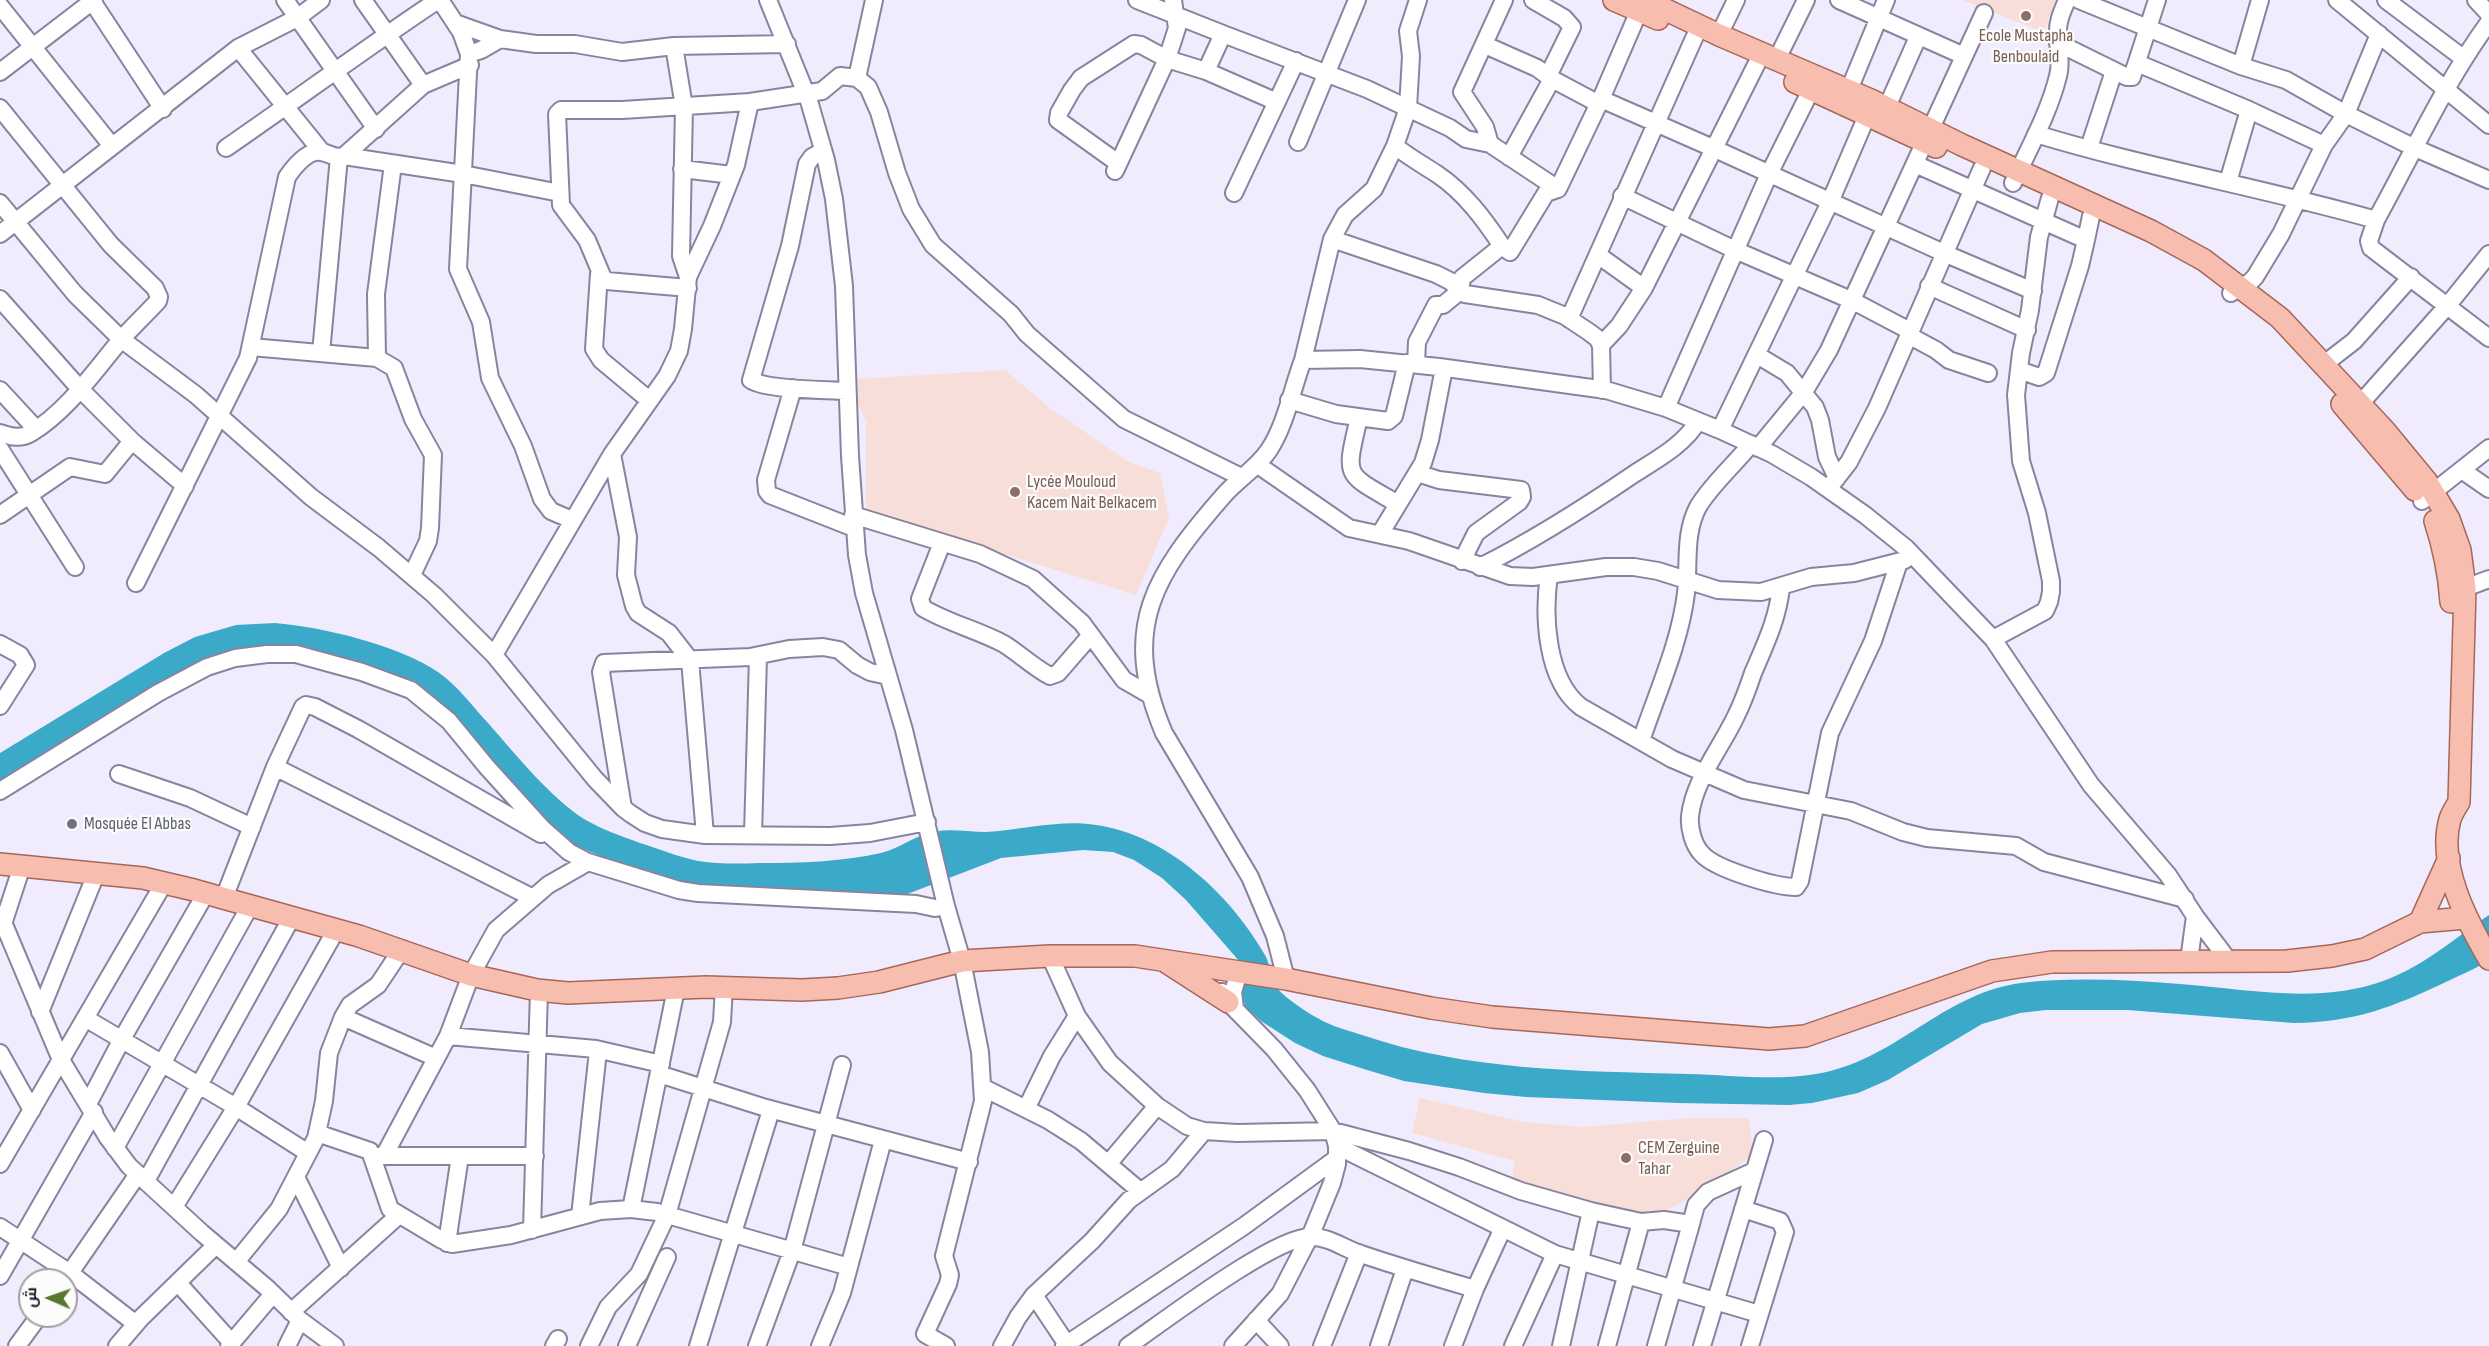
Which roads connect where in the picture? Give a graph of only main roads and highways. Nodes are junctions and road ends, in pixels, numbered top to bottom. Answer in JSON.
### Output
{"nodes":[{"id":1,"x":1614,"y":0,"type":"edge"},
{"id":2,"x":1646,"y":3,"type":"edge"},
{"id":3,"x":1767,"y":61,"type":"junction"},
{"id":4,"x":1876,"y":108,"type":"junction"},
{"id":5,"x":1928,"y":135,"type":"junction"},
{"id":6,"x":2016,"y":176,"type":"junction"},
{"id":7,"x":2235,"y":290,"type":"junction"},
{"id":8,"x":2428,"y":497,"type":"junction"},
{"id":9,"x":2450,"y":858,"type":"junction"},
{"id":10,"x":0,"y":864,"type":"edge"},
{"id":11,"x":2467,"y":921,"type":"junction"},
{"id":12,"x":2420,"y":922,"type":"junction"},
{"id":13,"x":1160,"y":958,"type":"junction"},
{"id":14,"x":2489,"y":959,"type":"edge"},
{"id":15,"x":1232,"y":1005,"type":"road end"}],
"edges":[{"from":1,"to":2,"type":"main road"},
{"from":2,"to":3,"type":"main road"},
{"from":2,"to":3,"type":"main road"},
{"from":3,"to":4,"type":"main road"},
{"from":3,"to":4,"type":"main road"},
{"from":4,"to":5,"type":"main road"},
{"from":5,"to":6,"type":"main road"},
{"from":5,"to":6,"type":"main road"},
{"from":6,"to":7,"type":"main road"},
{"from":6,"to":7,"type":"main road"},
{"from":7,"to":8,"type":"main road"},
{"from":7,"to":8,"type":"main road"},
{"from":8,"to":9,"type":"main road"},
{"from":9,"to":11,"type":"main road"},
{"from":9,"to":12,"type":"main road"},
{"from":10,"to":13,"type":"main road"},
{"from":11,"to":12,"type":"main road"},
{"from":11,"to":14,"type":"main road"},
{"from":12,"to":13,"type":"main road"},
{"from":13,"to":15,"type":"main road"}]}
